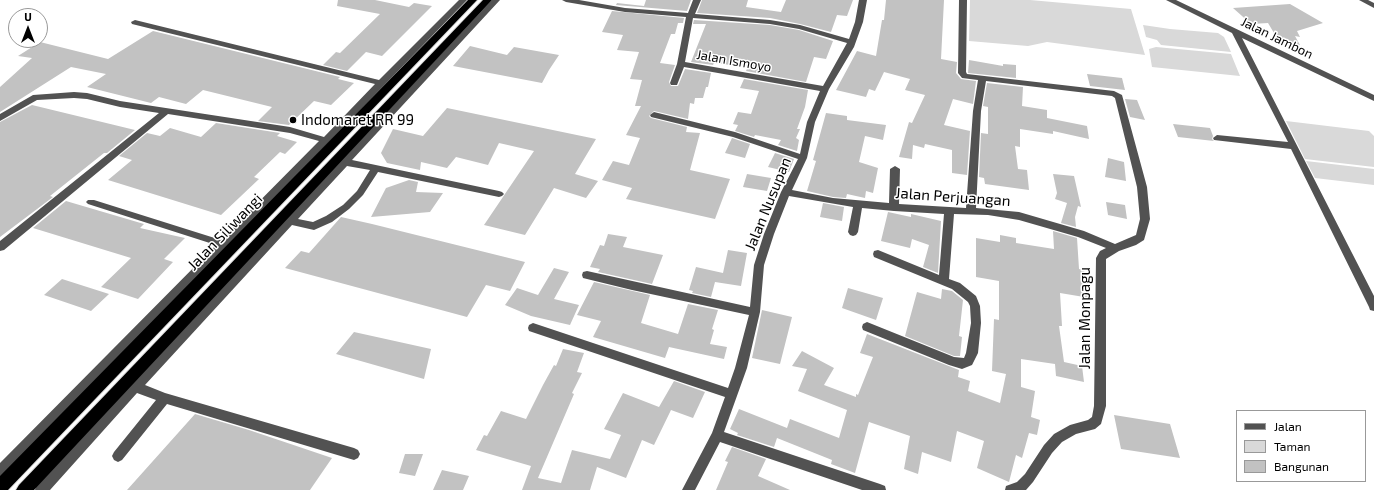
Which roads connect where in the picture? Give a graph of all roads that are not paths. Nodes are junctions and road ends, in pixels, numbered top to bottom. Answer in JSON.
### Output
{"nodes":[{"id":1,"x":463,"y":0,"type":"edge"},
{"id":2,"x":473,"y":0,"type":"edge"},
{"id":3,"x":488,"y":0,"type":"edge"},
{"id":4,"x":496,"y":0,"type":"edge"},
{"id":5,"x":566,"y":0,"type":"edge"},
{"id":6,"x":697,"y":0,"type":"edge"},
{"id":7,"x":863,"y":0,"type":"edge"},
{"id":8,"x":963,"y":0,"type":"edge"},
{"id":9,"x":1170,"y":0,"type":"edge"},
{"id":10,"x":1363,"y":0,"type":"edge"},
{"id":11,"x":1374,"y":6,"type":"edge"},
{"id":12,"x":690,"y":16,"type":"junction"},
{"id":13,"x":135,"y":22,"type":"dead end"},
{"id":14,"x":1234,"y":31,"type":"junction"},
{"id":15,"x":851,"y":42,"type":"junction"},
{"id":16,"x":681,"y":64,"type":"junction"},
{"id":17,"x":982,"y":78,"type":"junction"},
{"id":18,"x":380,"y":83,"type":"junction"},
{"id":19,"x":674,"y":83,"type":"dead end"},
{"id":20,"x":825,"y":89,"type":"junction"},
{"id":21,"x":1374,"y":98,"type":"edge"},
{"id":22,"x":166,"y":111,"type":"junction"},
{"id":23,"x":654,"y":115,"type":"dead end"},
{"id":24,"x":0,"y":118,"type":"edge"},
{"id":25,"x":1217,"y":138,"type":"dead end"},
{"id":26,"x":325,"y":140,"type":"junction"},
{"id":27,"x":1294,"y":146,"type":"junction"},
{"id":28,"x":803,"y":158,"type":"junction"},
{"id":29,"x":345,"y":162,"type":"junction"},
{"id":30,"x":376,"y":168,"type":"junction"},
{"id":31,"x":895,"y":169,"type":"dead end"},
{"id":32,"x":786,"y":192,"type":"junction"},
{"id":33,"x":499,"y":194,"type":"dead end"},
{"id":34,"x":91,"y":202,"type":"dead end"},
{"id":35,"x":858,"y":204,"type":"junction"},
{"id":36,"x":894,"y":208,"type":"junction"},
{"id":37,"x":949,"y":211,"type":"junction"},
{"id":38,"x":971,"y":211,"type":"junction"},
{"id":39,"x":291,"y":220,"type":"junction"},
{"id":40,"x":243,"y":231,"type":"junction"},
{"id":41,"x":853,"y":232,"type":"dead end"},
{"id":42,"x":223,"y":244,"type":"junction"},
{"id":43,"x":0,"y":247,"type":"edge"},
{"id":44,"x":1115,"y":248,"type":"junction"},
{"id":45,"x":878,"y":254,"type":"dead end"},
{"id":46,"x":587,"y":275,"type":"dead end"},
{"id":47,"x":944,"y":281,"type":"junction"},
{"id":48,"x":1374,"y":308,"type":"edge"},
{"id":49,"x":755,"y":312,"type":"junction"},
{"id":50,"x":867,"y":327,"type":"dead end"},
{"id":51,"x":533,"y":328,"type":"dead end"},
{"id":52,"x":136,"y":386,"type":"junction"},
{"id":53,"x":732,"y":394,"type":"junction"},
{"id":54,"x":165,"y":398,"type":"junction"},
{"id":55,"x":717,"y":435,"type":"junction"},
{"id":56,"x":354,"y":454,"type":"dead end"},
{"id":57,"x":118,"y":456,"type":"dead end"},
{"id":58,"x":0,"y":472,"type":"edge"},
{"id":59,"x":0,"y":487,"type":"edge"},
{"id":60,"x":24,"y":490,"type":"edge"},
{"id":61,"x":42,"y":490,"type":"edge"},
{"id":62,"x":688,"y":490,"type":"edge"},
{"id":63,"x":880,"y":490,"type":"edge"},
{"id":64,"x":1011,"y":490,"type":"edge"}],
"edges":[{"from":1,"to":18,"type":"street"},
{"from":2,"to":40,"type":"highway","name":"Jalan Siliwangi"},
{"from":3,"to":60,"type":"highway","name":"Jalan Siliwangi"},
{"from":4,"to":29,"type":"street"},
{"from":5,"to":12,"type":"street"},
{"from":6,"to":12,"type":"street","name":"Jalan Ismoyo"},
{"from":7,"to":15,"type":"street","name":"Jalan Nusupan"},
{"from":8,"to":17,"type":"street","name":"Jalan Monpagu"},
{"from":9,"to":14,"type":"street","name":"Jalan Jambon"},
{"from":10,"to":11,"type":"street"},
{"from":12,"to":15,"type":"street"},
{"from":12,"to":16,"type":"street","name":"Jalan Ismoyo"},
{"from":13,"to":18,"type":"street"},
{"from":14,"to":21,"type":"street","name":"Jalan Jambon"},
{"from":14,"to":27,"type":"street"},
{"from":15,"to":20,"type":"street","name":"Jalan Nusupan"},
{"from":16,"to":19,"type":"street"},
{"from":16,"to":20,"type":"street","name":"Jalan Ismoyo"},
{"from":17,"to":38,"type":"street"},
{"from":17,"to":44,"type":"street","name":"Jalan Monpagu"},
{"from":18,"to":26,"type":"street"},
{"from":20,"to":28,"type":"street","name":"Jalan Nusupan"},
{"from":22,"to":24,"type":"street"},
{"from":22,"to":26,"type":"street"},
{"from":22,"to":43,"type":"street"},
{"from":23,"to":28,"type":"street"},
{"from":25,"to":27,"type":"street"},
{"from":26,"to":40,"type":"street"},
{"from":27,"to":48,"type":"street"},
{"from":28,"to":32,"type":"street","name":"Jalan Nusupan"},
{"from":29,"to":30,"type":"street"},
{"from":29,"to":39,"type":"street"},
{"from":30,"to":33,"type":"street"},
{"from":30,"to":39,"type":"street"},
{"from":31,"to":36,"type":"street"},
{"from":32,"to":35,"type":"street","name":"Jalan Perjuangan"},
{"from":32,"to":49,"type":"street","name":"Jalan Nusupan"},
{"from":34,"to":42,"type":"street"},
{"from":35,"to":36,"type":"street","name":"Jalan Perjuangan"},
{"from":35,"to":41,"type":"street"},
{"from":36,"to":37,"type":"street","name":"Jalan Perjuangan"},
{"from":37,"to":38,"type":"street","name":"Jalan Perjuangan"},
{"from":37,"to":47,"type":"street"},
{"from":38,"to":44,"type":"street","name":"Jalan Perjuangan"},
{"from":39,"to":52,"type":"street"},
{"from":40,"to":42,"type":"street"},
{"from":40,"to":59,"type":"highway","name":"Jalan Siliwangi"},
{"from":42,"to":58,"type":"street"},
{"from":44,"to":64,"type":"street","name":"Jalan Monpagu"},
{"from":45,"to":47,"type":"street"},
{"from":46,"to":49,"type":"street"},
{"from":47,"to":50,"type":"street"},
{"from":49,"to":53,"type":"street","name":"Jalan Nusupan"},
{"from":51,"to":53,"type":"street"},
{"from":52,"to":54,"type":"street"},
{"from":52,"to":61,"type":"street"},
{"from":53,"to":55,"type":"street","name":"Jalan Nusupan"},
{"from":54,"to":56,"type":"street"},
{"from":54,"to":57,"type":"street"},
{"from":55,"to":62,"type":"street","name":"Jalan Nusupan"},
{"from":55,"to":63,"type":"street"}]}
